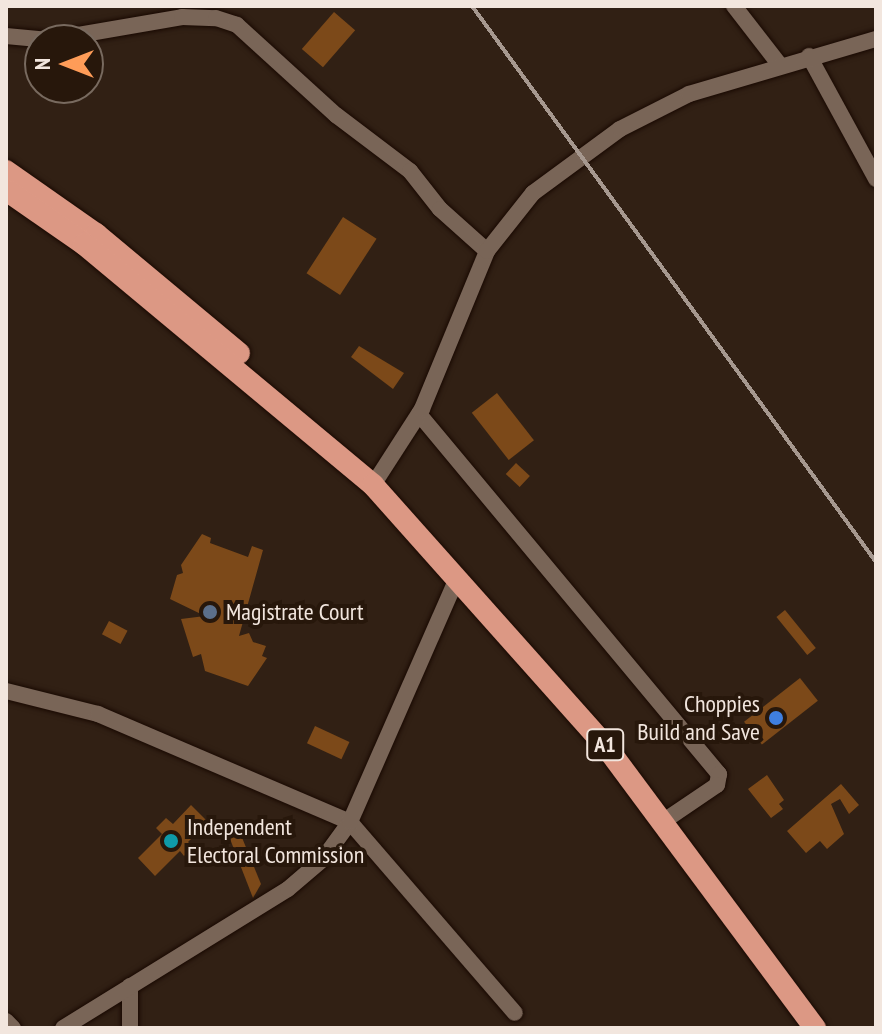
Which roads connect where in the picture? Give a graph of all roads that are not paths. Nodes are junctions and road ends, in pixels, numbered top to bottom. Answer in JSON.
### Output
{"nodes":[{"id":1,"x":734,"y":6,"type":"edge"},
{"id":2,"x":6,"y":36,"type":"edge"},
{"id":3,"x":876,"y":39,"type":"edge"},
{"id":4,"x":809,"y":56,"type":"junction"},
{"id":5,"x":779,"y":64,"type":"junction"},
{"id":6,"x":6,"y":171,"type":"edge"},
{"id":7,"x":876,"y":179,"type":"edge"},
{"id":8,"x":6,"y":190,"type":"edge"},
{"id":9,"x":487,"y":251,"type":"junction"},
{"id":10,"x":419,"y":414,"type":"junction"},
{"id":11,"x":337,"y":453,"type":"junction"},
{"id":12,"x":373,"y":485,"type":"junction"},
{"id":13,"x":457,"y":578,"type":"junction"},
{"id":14,"x":6,"y":691,"type":"edge"},
{"id":15,"x":664,"y":821,"type":"junction"},
{"id":16,"x":350,"y":822,"type":"junction"},
{"id":17,"x":130,"y":986,"type":"junction"},
{"id":18,"x":515,"y":1013,"type":"dead end"},
{"id":19,"x":6,"y":1021,"type":"edge"},
{"id":20,"x":814,"y":1026,"type":"edge"},
{"id":21,"x":13,"y":1028,"type":"edge"},
{"id":22,"x":63,"y":1028,"type":"edge"},
{"id":23,"x":130,"y":1028,"type":"edge"}],
"edges":[{"from":1,"to":5,"type":"street"},
{"from":2,"to":9,"type":"street"},
{"from":3,"to":4,"type":"street"},
{"from":4,"to":5,"type":"street"},
{"from":4,"to":7,"type":"street"},
{"from":5,"to":9,"type":"street"},
{"from":6,"to":11,"type":"highway","number":"A1"},
{"from":8,"to":11,"type":"highway","number":"A1"},
{"from":9,"to":10,"type":"street"},
{"from":10,"to":12,"type":"street"},
{"from":10,"to":15,"type":"street"},
{"from":11,"to":12,"type":"highway","number":"A1"},
{"from":12,"to":13,"type":"highway","number":"A1"},
{"from":13,"to":15,"type":"highway","number":"A1"},
{"from":13,"to":16,"type":"street"},
{"from":14,"to":16,"type":"street"},
{"from":15,"to":20,"type":"highway","number":"A1"},
{"from":16,"to":17,"type":"street"},
{"from":16,"to":18,"type":"street"},
{"from":17,"to":22,"type":"street"},
{"from":17,"to":23,"type":"street"},
{"from":19,"to":21,"type":"street"}]}
